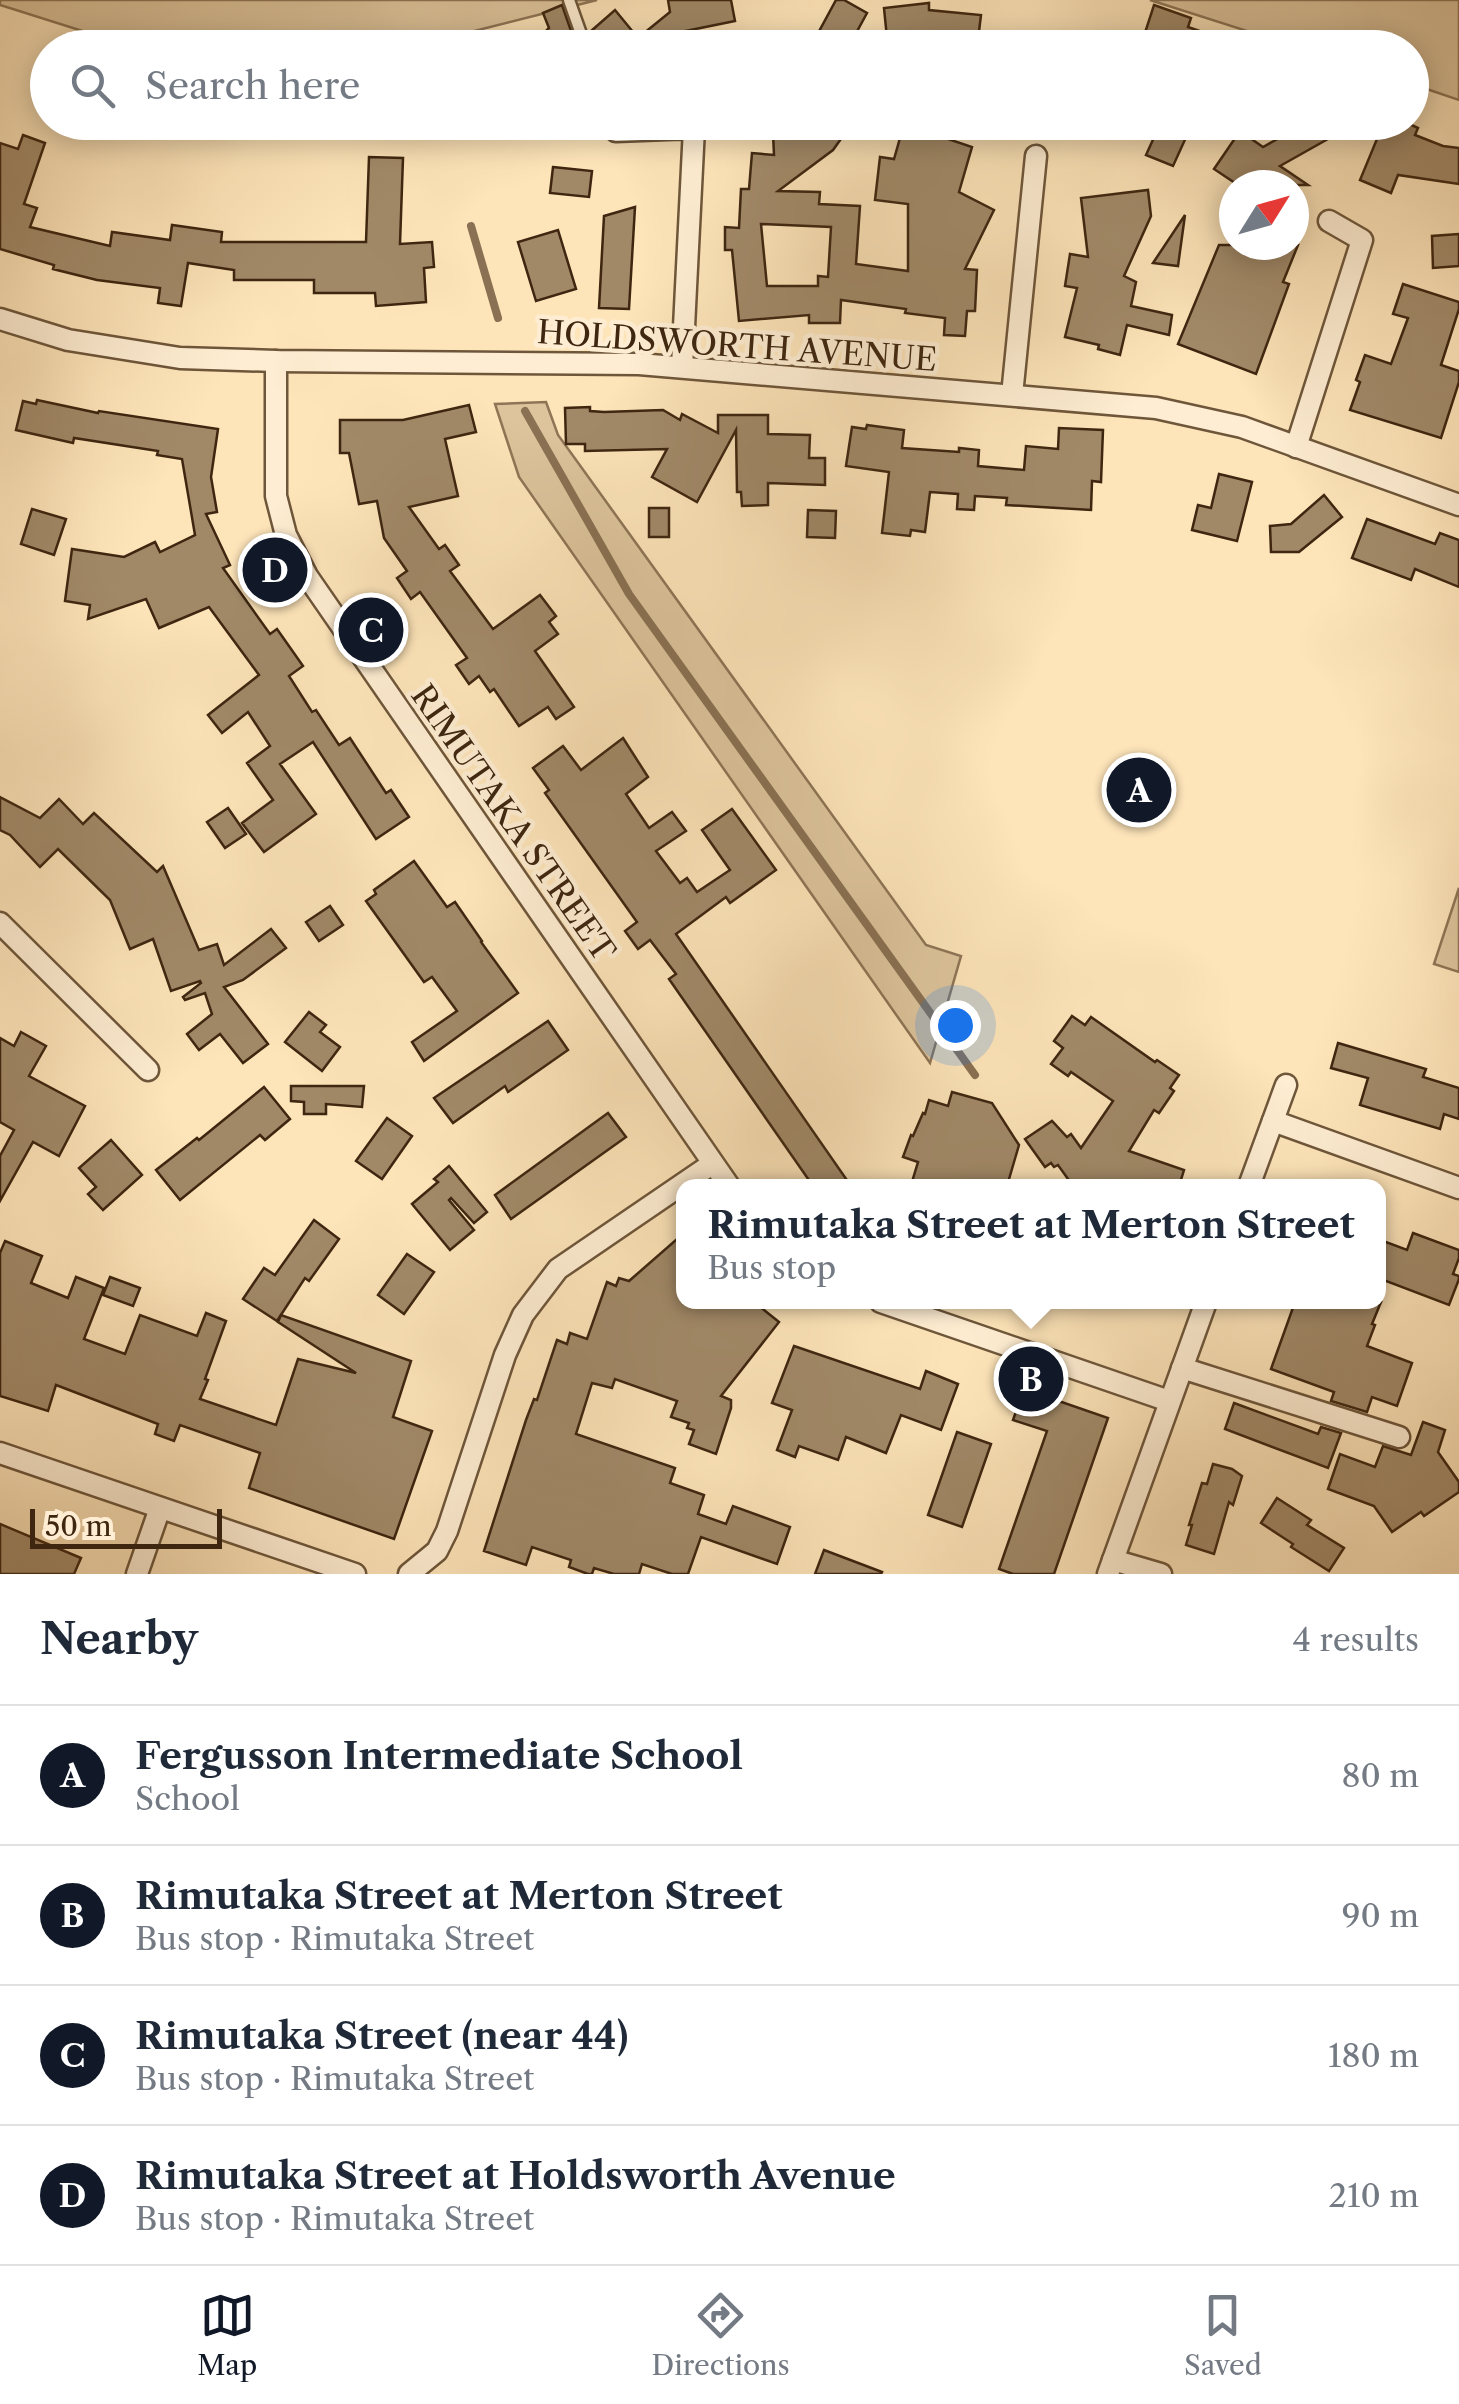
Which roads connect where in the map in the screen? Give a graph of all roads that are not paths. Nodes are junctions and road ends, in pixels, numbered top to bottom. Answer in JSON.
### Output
{"nodes":[{"id":1,"x":569,"y":0,"type":"edge"},
{"id":2,"x":580,"y":30,"type":"edge"},
{"id":3,"x":693,"y":140,"type":"edge"},
{"id":4,"x":1036,"y":156,"type":"dead end"},
{"id":5,"x":1328,"y":221,"type":"dead end"},
{"id":6,"x":0,"y":319,"type":"edge"},
{"id":7,"x":276,"y":361,"type":"junction"},
{"id":8,"x":682,"y":367,"type":"junction"},
{"id":9,"x":1012,"y":395,"type":"junction"},
{"id":10,"x":1296,"y":446,"type":"junction"},
{"id":11,"x":1459,"y":505,"type":"edge"},
{"id":12,"x":0,"y":924,"type":"edge"},
{"id":13,"x":148,"y":1070,"type":"dead end"},
{"id":14,"x":1286,"y":1085,"type":"dead end"},
{"id":15,"x":1273,"y":1121,"type":"junction"},
{"id":16,"x":712,"y":1164,"type":"junction"},
{"id":17,"x":690,"y":1179,"type":"edge"},
{"id":18,"x":723,"y":1179,"type":"edge"},
{"id":19,"x":1252,"y":1179,"type":"edge"},
{"id":20,"x":1459,"y":1188,"type":"edge"},
{"id":21,"x":676,"y":1189,"type":"edge"},
{"id":22,"x":901,"y":1309,"type":"edge"},
{"id":23,"x":1203,"y":1309,"type":"edge"},
{"id":24,"x":1182,"y":1368,"type":"junction"},
{"id":25,"x":1170,"y":1401,"type":"junction"},
{"id":26,"x":1399,"y":1437,"type":"dead end"},
{"id":27,"x":0,"y":1453,"type":"edge"},
{"id":28,"x":160,"y":1508,"type":"junction"},
{"id":29,"x":1111,"y":1567,"type":"edge"},
{"id":30,"x":137,"y":1574,"type":"edge"},
{"id":31,"x":355,"y":1574,"type":"edge"},
{"id":32,"x":409,"y":1574,"type":"edge"},
{"id":33,"x":1161,"y":1574,"type":"edge"}],
"edges":[{"from":1,"to":2,"type":"lane"},
{"from":3,"to":8,"type":"street"},
{"from":4,"to":9,"type":"street"},
{"from":5,"to":10,"type":"street"},
{"from":6,"to":7,"type":"street","name":"HOLDSWORTH AVENUE"},
{"from":7,"to":8,"type":"street","name":"HOLDSWORTH AVENUE"},
{"from":7,"to":16,"type":"street","name":"RIMUTAKA STREET"},
{"from":8,"to":9,"type":"street","name":"HOLDSWORTH AVENUE"},
{"from":9,"to":10,"type":"street","name":"HOLDSWORTH AVENUE"},
{"from":10,"to":11,"type":"street","name":"HOLDSWORTH AVENUE"},
{"from":12,"to":13,"type":"street"},
{"from":14,"to":15,"type":"street"},
{"from":15,"to":19,"type":"street"},
{"from":15,"to":20,"type":"street"},
{"from":16,"to":17,"type":"street"},
{"from":16,"to":18,"type":"street","name":"RIMUTAKA STREET"},
{"from":21,"to":32,"type":"street"},
{"from":22,"to":25,"type":"street"},
{"from":23,"to":24,"type":"street"},
{"from":24,"to":25,"type":"street"},
{"from":24,"to":26,"type":"street"},
{"from":25,"to":29,"type":"street"},
{"from":27,"to":28,"type":"street"},
{"from":28,"to":30,"type":"street"},
{"from":28,"to":31,"type":"street"},
{"from":29,"to":33,"type":"street"}]}
